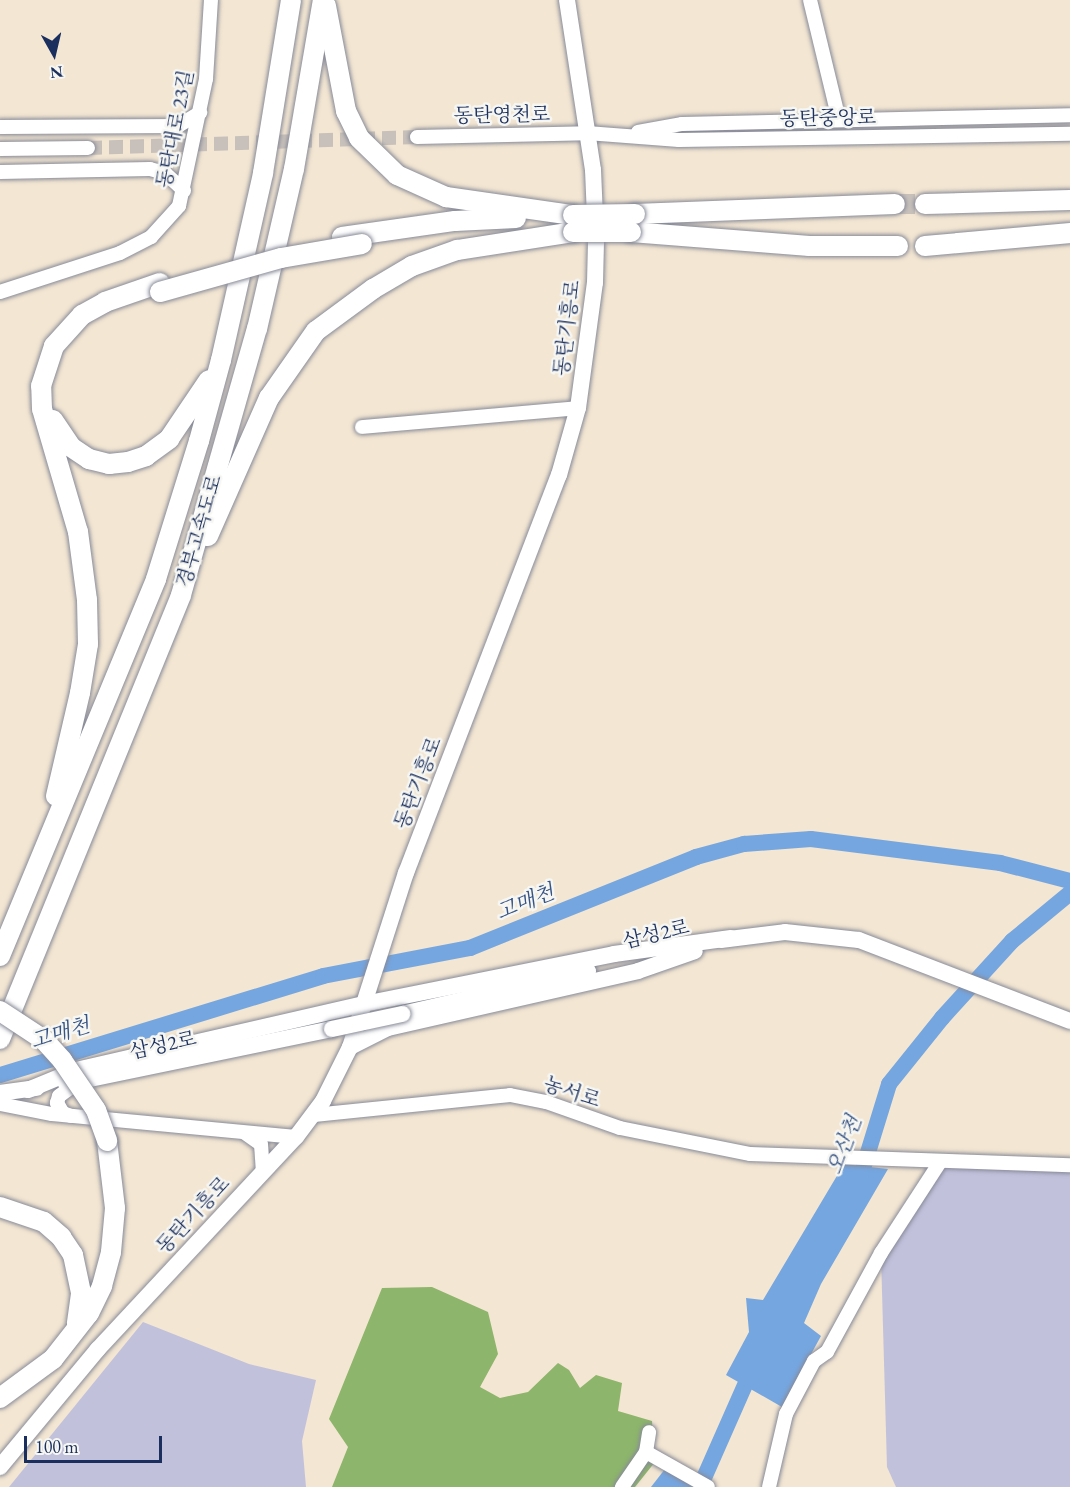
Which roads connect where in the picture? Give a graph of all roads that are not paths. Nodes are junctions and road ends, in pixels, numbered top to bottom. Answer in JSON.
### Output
{"nodes":[{"id":1,"x":211,"y":0,"type":"edge"},
{"id":2,"x":291,"y":0,"type":"edge"},
{"id":3,"x":324,"y":0,"type":"edge"},
{"id":4,"x":567,"y":0,"type":"edge"},
{"id":5,"x":810,"y":0,"type":"edge"},
{"id":6,"x":200,"y":113,"type":"junction"},
{"id":7,"x":1070,"y":115,"type":"edge"},
{"id":8,"x":838,"y":120,"type":"junction"},
{"id":9,"x":0,"y":127,"type":"edge"},
{"id":10,"x":587,"y":133,"type":"junction"},
{"id":11,"x":1070,"y":134,"type":"edge"},
{"id":12,"x":619,"y":135,"type":"junction"},
{"id":13,"x":417,"y":136,"type":"tunnel mouth"},
{"id":14,"x":88,"y":148,"type":"tunnel mouth"},
{"id":15,"x":0,"y":149,"type":"edge"},
{"id":16,"x":0,"y":172,"type":"edge"},
{"id":17,"x":184,"y":191,"type":"junction"},
{"id":18,"x":1070,"y":200,"type":"edge"},
{"id":19,"x":895,"y":204,"type":"tunnel mouth"},
{"id":20,"x":925,"y":204,"type":"tunnel mouth"},
{"id":21,"x":633,"y":223,"type":"junction"},
{"id":22,"x":573,"y":224,"type":"junction"},
{"id":23,"x":1070,"y":233,"type":"edge"},
{"id":24,"x":898,"y":246,"type":"dead end"},
{"id":25,"x":925,"y":246,"type":"dead end"},
{"id":26,"x":160,"y":288,"type":"junction"},
{"id":27,"x":0,"y":292,"type":"edge"},
{"id":28,"x":221,"y":360,"type":"junction"},
{"id":29,"x":578,"y":408,"type":"junction"},
{"id":30,"x":362,"y":427,"type":"dead end"},
{"id":31,"x":181,"y":595,"type":"junction"},
{"id":32,"x":43,"y":852,"type":"junction"},
{"id":33,"x":731,"y":938,"type":"junction"},
{"id":34,"x":0,"y":956,"type":"edge"},
{"id":35,"x":366,"y":999,"type":"junction"},
{"id":36,"x":0,"y":1011,"type":"edge"},
{"id":37,"x":1066,"y":1020,"type":"edge"},
{"id":38,"x":0,"y":1039,"type":"edge"},
{"id":39,"x":350,"y":1047,"type":"junction"},
{"id":40,"x":77,"y":1083,"type":"junction"},
{"id":41,"x":28,"y":1090,"type":"junction"},
{"id":42,"x":0,"y":1093,"type":"edge"},
{"id":43,"x":0,"y":1104,"type":"edge"},
{"id":44,"x":314,"y":1115,"type":"junction"},
{"id":45,"x":73,"y":1116,"type":"junction"},
{"id":46,"x":243,"y":1132,"type":"junction"},
{"id":47,"x":296,"y":1137,"type":"junction"},
{"id":48,"x":934,"y":1162,"type":"junction"},
{"id":49,"x":1070,"y":1166,"type":"edge"},
{"id":50,"x":263,"y":1172,"type":"junction"},
{"id":51,"x":0,"y":1207,"type":"edge"},
{"id":52,"x":76,"y":1332,"type":"junction"},
{"id":53,"x":26,"y":1381,"type":"junction"},
{"id":54,"x":0,"y":1398,"type":"edge"},
{"id":55,"x":0,"y":1405,"type":"edge"},
{"id":56,"x":649,"y":1431,"type":"dead end"},
{"id":57,"x":646,"y":1452,"type":"junction"},
{"id":58,"x":0,"y":1467,"type":"edge"},
{"id":59,"x":622,"y":1487,"type":"edge"},
{"id":60,"x":708,"y":1487,"type":"edge"},
{"id":61,"x":769,"y":1487,"type":"edge"}],
"edges":[{"from":1,"to":6,"type":"street","name":"동탄대로 23길"},
{"from":2,"to":28,"type":"highway","name":"경부고속도로"},
{"from":3,"to":22,"type":"highway"},
{"from":3,"to":31,"type":"highway","name":"경부고속도로"},
{"from":4,"to":10,"type":"main road","name":"동탄기흥로"},
{"from":5,"to":8,"type":"street"},
{"from":6,"to":9,"type":"street"},
{"from":6,"to":17,"type":"street","name":"동탄대로 23길"},
{"from":7,"to":8,"type":"street"},
{"from":8,"to":12,"type":"street"},
{"from":10,"to":12,"type":"street","name":"동탄중앙로"},
{"from":10,"to":13,"type":"street","name":"동탄영천로"},
{"from":10,"to":29,"type":"main road","name":"동탄기흥로"},
{"from":11,"to":12,"type":"street","name":"동탄중앙로"},
{"from":14,"to":15,"type":"street"},
{"from":16,"to":17,"type":"street"},
{"from":17,"to":27,"type":"street","name":"동탄대로 23길"},
{"from":18,"to":20,"type":"highway"},
{"from":19,"to":21,"type":"highway"},
{"from":21,"to":22,"type":"highway","bridge":true},
{"from":21,"to":24,"type":"highway"},
{"from":22,"to":26,"type":"highway","bridge":true},
{"from":22,"to":26,"type":"highway"},
{"from":22,"to":31,"type":"highway"},
{"from":23,"to":25,"type":"highway"},
{"from":26,"to":28,"type":"highway"},
{"from":26,"to":32,"type":"highway"},
{"from":28,"to":32,"type":"highway","name":"경부고속도로"},
{"from":29,"to":30,"type":"street"},
{"from":29,"to":35,"type":"main road","name":"동탄기흥로"},
{"from":31,"to":38,"type":"highway","name":"경부고속도로"},
{"from":32,"to":34,"type":"highway","name":"경부고속도로"},
{"from":33,"to":35,"type":"main road"},
{"from":33,"to":37,"type":"main road","name":"삼성2로"},
{"from":33,"to":39,"type":"main road"},
{"from":33,"to":40,"type":"main road","name":"삼성2로","bridge":true},
{"from":35,"to":39,"type":"main road","name":"동탄기흥로"},
{"from":35,"to":41,"type":"main road"},
{"from":36,"to":52,"type":"highway","bridge":true},
{"from":39,"to":44,"type":"main road","name":"동탄기흥로"},
{"from":40,"to":41,"type":"main road","name":"삼성2로"},
{"from":40,"to":45,"type":"street"},
{"from":41,"to":42,"type":"main road","name":"삼성2로"},
{"from":43,"to":45,"type":"street"},
{"from":44,"to":47,"type":"main road","name":"동탄기흥로"},
{"from":44,"to":48,"type":"street","name":"농서로"},
{"from":45,"to":46,"type":"street"},
{"from":46,"to":47,"type":"street"},
{"from":46,"to":50,"type":"street"},
{"from":47,"to":50,"type":"main road","name":"동탄기흥로"},
{"from":48,"to":49,"type":"street"},
{"from":48,"to":61,"type":"street"},
{"from":50,"to":58,"type":"main road","name":"동탄기흥로"},
{"from":51,"to":52,"type":"highway"},
{"from":52,"to":53,"type":"highway"},
{"from":53,"to":54,"type":"highway"},
{"from":53,"to":55,"type":"highway"},
{"from":56,"to":57,"type":"street"},
{"from":57,"to":59,"type":"street"},
{"from":57,"to":60,"type":"street"}]}
